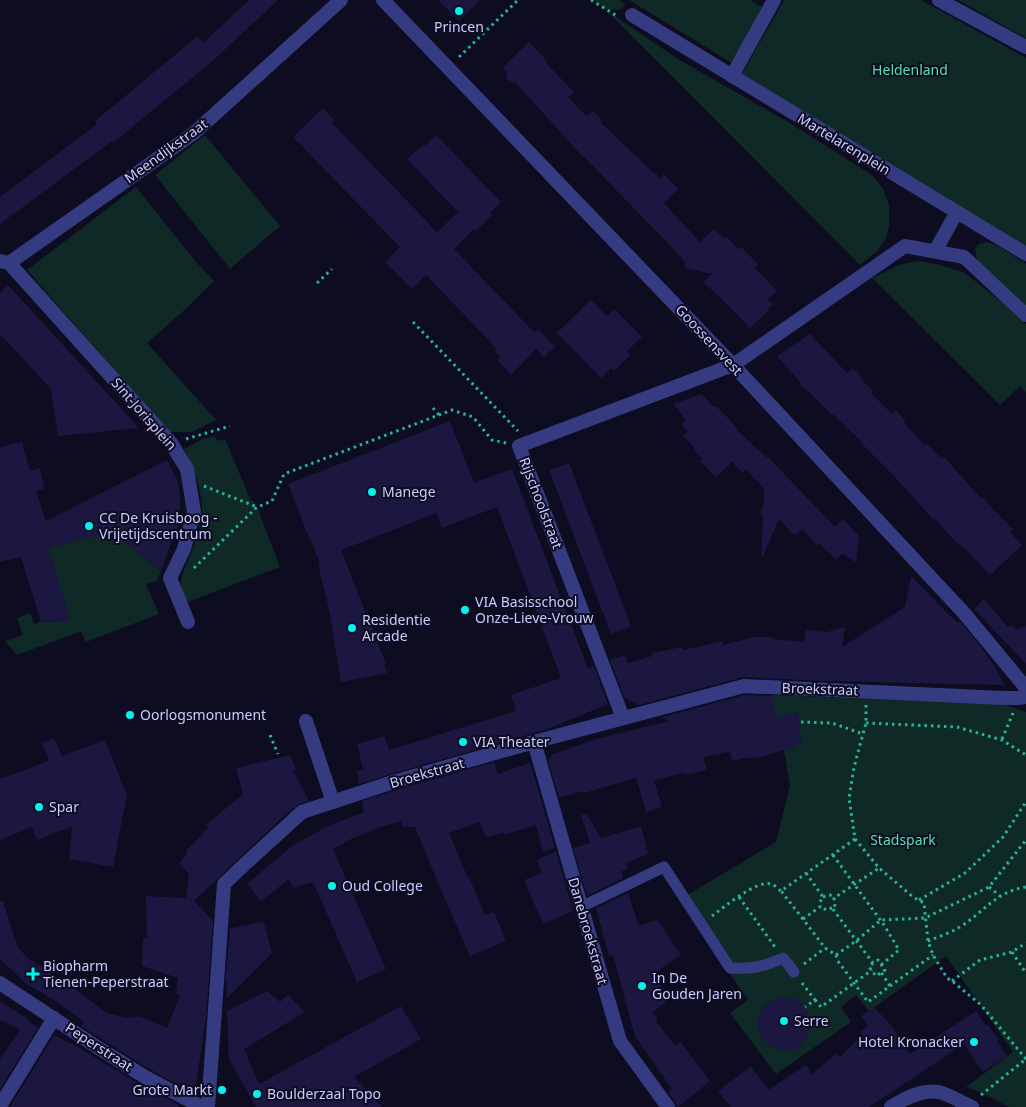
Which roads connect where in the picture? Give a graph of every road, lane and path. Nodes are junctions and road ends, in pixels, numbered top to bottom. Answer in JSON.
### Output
{"nodes":[{"id":1,"x":342,"y":0,"type":"edge"},
{"id":2,"x":383,"y":0,"type":"edge"},
{"id":3,"x":518,"y":0,"type":"edge"},
{"id":4,"x":591,"y":0,"type":"edge"},
{"id":5,"x":774,"y":0,"type":"edge"},
{"id":6,"x":939,"y":0,"type":"edge"},
{"id":7,"x":632,"y":15,"type":"joint"},
{"id":8,"x":1026,"y":47,"type":"edge"},
{"id":9,"x":448,"y":68,"type":"junction"},
{"id":10,"x":732,"y":76,"type":"junction"},
{"id":11,"x":957,"y":212,"type":"junction"},
{"id":12,"x":935,"y":251,"type":"junction"},
{"id":13,"x":1026,"y":254,"type":"edge"},
{"id":14,"x":4,"y":262,"type":"edge"},
{"id":15,"x":332,"y":269,"type":"dead end"},
{"id":16,"x":317,"y":283,"type":"dead end"},
{"id":17,"x":1026,"y":315,"type":"edge"},
{"id":18,"x":413,"y":322,"type":"dead end"},
{"id":19,"x":733,"y":364,"type":"junction"},
{"id":20,"x":433,"y":408,"type":"dead end"},
{"id":21,"x":439,"y":415,"type":"junction"},
{"id":22,"x":230,"y":426,"type":"dead end"},
{"id":23,"x":171,"y":443,"type":"junction"},
{"id":24,"x":524,"y":444,"type":"junction"},
{"id":25,"x":189,"y":480,"type":"junction"},
{"id":26,"x":257,"y":507,"type":"junction"},
{"id":27,"x":174,"y":587,"type":"junction"},
{"id":28,"x":188,"y":622,"type":"dead end"},
{"id":29,"x":1023,"y":694,"type":"edge"},
{"id":30,"x":623,"y":718,"type":"junction"},
{"id":31,"x":306,"y":721,"type":"dead end"},
{"id":32,"x":801,"y":722,"type":"dead end"},
{"id":33,"x":270,"y":734,"type":"dead end"},
{"id":34,"x":863,"y":734,"type":"junction"},
{"id":35,"x":1002,"y":740,"type":"junction"},
{"id":36,"x":534,"y":742,"type":"junction"},
{"id":37,"x":278,"y":754,"type":"dead end"},
{"id":38,"x":1026,"y":755,"type":"edge"},
{"id":39,"x":333,"y":802,"type":"junction"},
{"id":40,"x":1026,"y":802,"type":"edge"},
{"id":41,"x":855,"y":839,"type":"junction"},
{"id":42,"x":1026,"y":840,"type":"edge"},
{"id":43,"x":833,"y":855,"type":"junction"},
{"id":44,"x":879,"y":868,"type":"junction"},
{"id":45,"x":806,"y":874,"type":"junction"},
{"id":46,"x":855,"y":885,"type":"junction"},
{"id":47,"x":989,"y":887,"type":"junction"},
{"id":48,"x":1026,"y":888,"type":"edge"},
{"id":49,"x":781,"y":891,"type":"junction"},
{"id":50,"x":1000,"y":896,"type":"junction"},
{"id":51,"x":739,"y":897,"type":"junction"},
{"id":52,"x":823,"y":897,"type":"junction"},
{"id":53,"x":834,"y":898,"type":"junction"},
{"id":54,"x":919,"y":900,"type":"junction"},
{"id":55,"x":582,"y":906,"type":"junction"},
{"id":56,"x":821,"y":906,"type":"junction"},
{"id":57,"x":832,"y":908,"type":"junction"},
{"id":58,"x":925,"y":918,"type":"junction"},
{"id":59,"x":803,"y":919,"type":"junction"},
{"id":60,"x":881,"y":920,"type":"junction"},
{"id":61,"x":701,"y":923,"type":"junction"},
{"id":62,"x":856,"y":940,"type":"junction"},
{"id":63,"x":928,"y":941,"type":"junction"},
{"id":64,"x":1026,"y":943,"type":"edge"},
{"id":65,"x":1012,"y":952,"type":"junction"},
{"id":66,"x":836,"y":955,"type":"junction"},
{"id":67,"x":933,"y":955,"type":"junction"},
{"id":68,"x":785,"y":960,"type":"junction"},
{"id":69,"x":873,"y":963,"type":"junction"},
{"id":70,"x":881,"y":964,"type":"junction"},
{"id":71,"x":872,"y":970,"type":"junction"},
{"id":72,"x":794,"y":972,"type":"dead end"},
{"id":73,"x":880,"y":972,"type":"junction"},
{"id":74,"x":1026,"y":973,"type":"edge"},
{"id":75,"x":952,"y":981,"type":"junction"},
{"id":76,"x":0,"y":983,"type":"edge"},
{"id":77,"x":854,"y":983,"type":"junction"},
{"id":78,"x":890,"y":986,"type":"junction"},
{"id":79,"x":815,"y":1000,"type":"dead end"},
{"id":80,"x":54,"y":1018,"type":"junction"},
{"id":81,"x":1026,"y":1059,"type":"edge"},
{"id":82,"x":975,"y":1104,"type":"edge"},
{"id":83,"x":0,"y":1106,"type":"edge"},
{"id":84,"x":202,"y":1107,"type":"edge"},
{"id":85,"x":208,"y":1107,"type":"edge"},
{"id":86,"x":668,"y":1107,"type":"edge"},
{"id":87,"x":891,"y":1107,"type":"edge"}],
"edges":[{"from":1,"to":14,"type":"street","name":"Meendijkstraat"},
{"from":2,"to":9,"type":"street","name":"Goossensvest"},
{"from":3,"to":9,"type":"path"},
{"from":4,"to":7,"type":"path"},
{"from":5,"to":10,"type":"street"},
{"from":6,"to":8,"type":"street"},
{"from":7,"to":10,"type":"street","name":"Martelarenplein"},
{"from":9,"to":19,"type":"street","name":"Goossensvest"},
{"from":10,"to":11,"type":"street","name":"Martelarenplein"},
{"from":11,"to":12,"type":"street"},
{"from":11,"to":13,"type":"street","name":"Martelarenplein"},
{"from":12,"to":17,"type":"street"},
{"from":12,"to":19,"type":"street"},
{"from":14,"to":23,"type":"street","name":"Sint-Jorisplein"},
{"from":15,"to":16,"type":"path"},
{"from":18,"to":24,"type":"path"},
{"from":19,"to":24,"type":"street","name":"Rijschoolstraat"},
{"from":19,"to":29,"type":"street","name":"Goossensvest"},
{"from":20,"to":21,"type":"path"},
{"from":21,"to":24,"type":"path"},
{"from":21,"to":26,"type":"path"},
{"from":22,"to":23,"type":"path"},
{"from":23,"to":25,"type":"street","name":"Sint-Jorisplein"},
{"from":24,"to":30,"type":"street","name":"Rijschoolstraat"},
{"from":25,"to":26,"type":"path"},
{"from":25,"to":27,"type":"street","name":"Sint-Jorisplein"},
{"from":26,"to":27,"type":"path"},
{"from":27,"to":28,"type":"street","name":"Sint-Jorisplein"},
{"from":29,"to":30,"type":"street","name":"Broekstraat"},
{"from":29,"to":35,"type":"path"},
{"from":30,"to":36,"type":"street","name":"Broekstraat"},
{"from":31,"to":39,"type":"street"},
{"from":32,"to":34,"type":"path"},
{"from":33,"to":37,"type":"path"},
{"from":34,"to":35,"type":"path"},
{"from":34,"to":41,"type":"path"},
{"from":35,"to":38,"type":"path"},
{"from":36,"to":39,"type":"street","name":"Broekstraat"},
{"from":36,"to":55,"type":"street","name":"Danebroekstraat"},
{"from":39,"to":85,"type":"street","name":"Broekstraat"},
{"from":40,"to":54,"type":"path"},
{"from":41,"to":43,"type":"path"},
{"from":41,"to":44,"type":"path"},
{"from":42,"to":47,"type":"path"},
{"from":43,"to":45,"type":"path"},
{"from":43,"to":46,"type":"path"},
{"from":44,"to":46,"type":"path"},
{"from":44,"to":54,"type":"path"},
{"from":45,"to":49,"type":"path"},
{"from":45,"to":52,"type":"path"},
{"from":46,"to":53,"type":"path"},
{"from":46,"to":60,"type":"path"},
{"from":47,"to":50,"type":"path"},
{"from":47,"to":58,"type":"path"},
{"from":48,"to":50,"type":"path"},
{"from":49,"to":51,"type":"path"},
{"from":49,"to":59,"type":"path"},
{"from":50,"to":63,"type":"path"},
{"from":51,"to":61,"type":"path"},
{"from":51,"to":68,"type":"path"},
{"from":52,"to":53,"type":"path"},
{"from":52,"to":56,"type":"path"},
{"from":53,"to":57,"type":"path"},
{"from":54,"to":58,"type":"path"},
{"from":55,"to":61,"type":"lane"},
{"from":55,"to":86,"type":"street","name":"Danebroekstraat"},
{"from":56,"to":57,"type":"path"},
{"from":56,"to":59,"type":"path"},
{"from":57,"to":62,"type":"path"},
{"from":58,"to":60,"type":"path"},
{"from":58,"to":63,"type":"path"},
{"from":59,"to":66,"type":"path"},
{"from":60,"to":62,"type":"path"},
{"from":60,"to":70,"type":"path"},
{"from":61,"to":68,"type":"lane"},
{"from":62,"to":66,"type":"path"},
{"from":62,"to":69,"type":"path"},
{"from":63,"to":67,"type":"path"},
{"from":64,"to":65,"type":"path"},
{"from":65,"to":74,"type":"path"},
{"from":65,"to":75,"type":"path"},
{"from":66,"to":77,"type":"path"},
{"from":67,"to":75,"type":"path"},
{"from":67,"to":78,"type":"path"},
{"from":68,"to":72,"type":"lane"},
{"from":69,"to":70,"type":"path"},
{"from":69,"to":71,"type":"path"},
{"from":70,"to":73,"type":"path"},
{"from":71,"to":73,"type":"path"},
{"from":71,"to":77,"type":"path"},
{"from":73,"to":78,"type":"path"},
{"from":75,"to":81,"type":"path"},
{"from":76,"to":80,"type":"street","name":"Peperstraat"},
{"from":77,"to":78,"type":"path"},
{"from":77,"to":79,"type":"path"},
{"from":80,"to":83,"type":"street"},
{"from":80,"to":84,"type":"street","name":"Peperstraat"},
{"from":81,"to":82,"type":"path"},
{"from":82,"to":87,"type":"street"}]}
